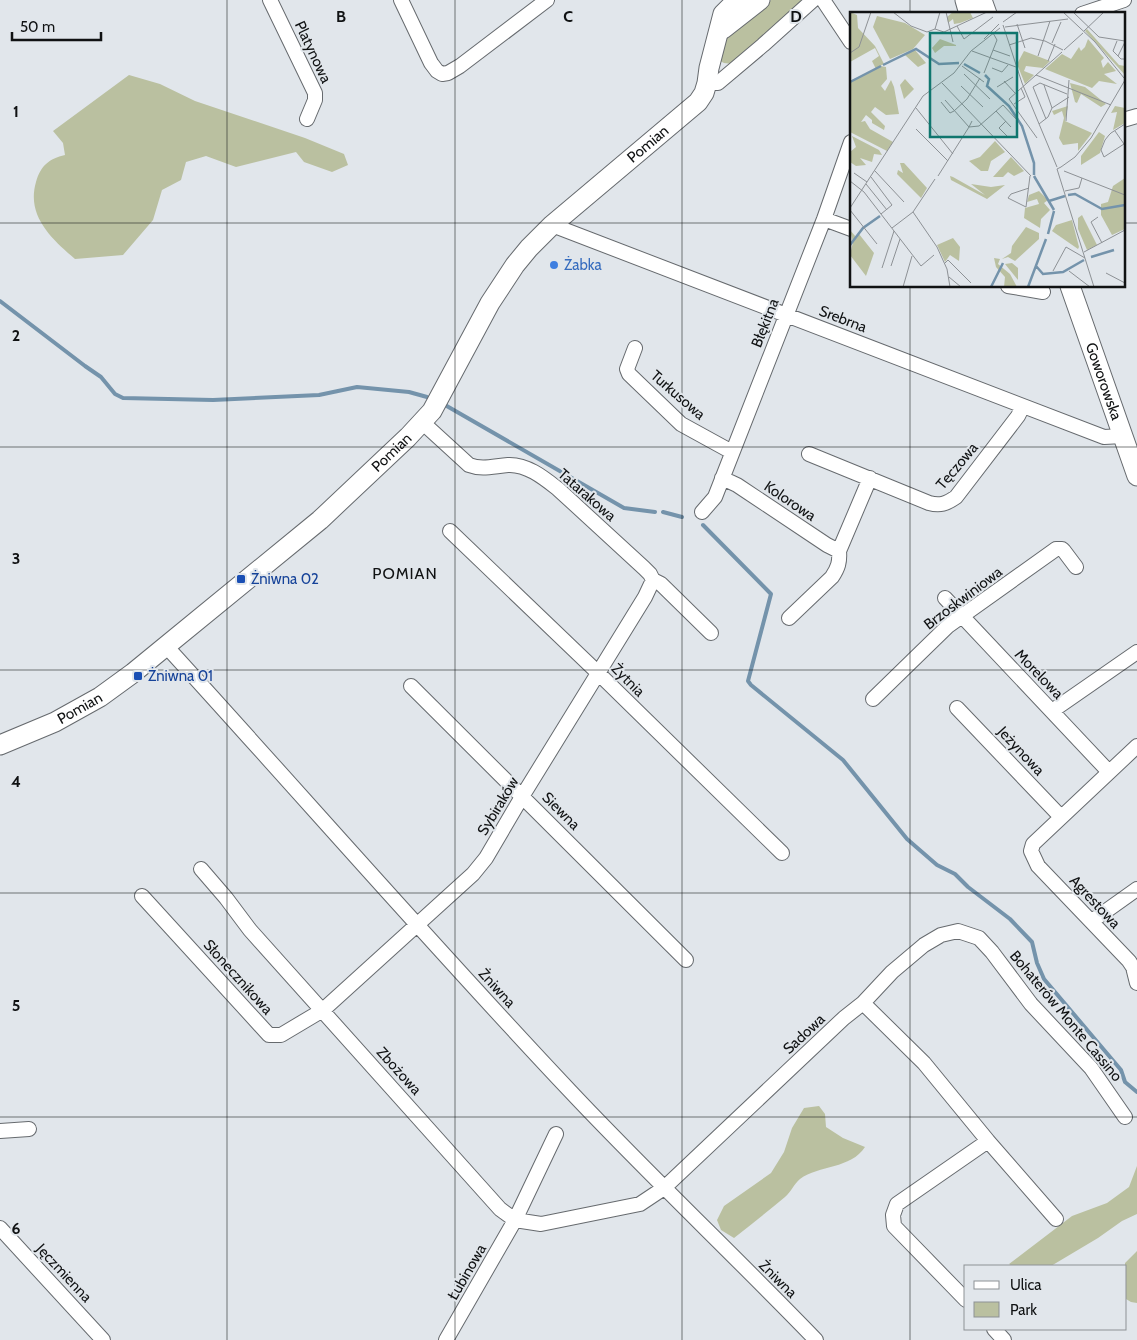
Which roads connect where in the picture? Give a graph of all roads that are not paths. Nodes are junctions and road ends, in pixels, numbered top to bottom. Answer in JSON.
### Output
{"nodes":[{"id":1,"x":270,"y":0,"type":"edge"},
{"id":2,"x":401,"y":0,"type":"edge"},
{"id":3,"x":547,"y":0,"type":"edge"},
{"id":4,"x":737,"y":0,"type":"edge"},
{"id":5,"x":760,"y":0,"type":"edge"},
{"id":6,"x":813,"y":0,"type":"edge"},
{"id":7,"x":823,"y":0,"type":"edge"},
{"id":8,"x":965,"y":0,"type":"edge"},
{"id":9,"x":982,"y":0,"type":"edge"},
{"id":10,"x":1124,"y":0,"type":"edge"},
{"id":11,"x":532,"y":5,"type":"edge"},
{"id":12,"x":969,"y":12,"type":"edge"},
{"id":13,"x":986,"y":12,"type":"edge"},
{"id":14,"x":1088,"y":12,"type":"edge"},
{"id":15,"x":717,"y":35,"type":"junction"},
{"id":16,"x":850,"y":40,"type":"edge"},
{"id":17,"x":707,"y":83,"type":"junction"},
{"id":18,"x":1137,"y":116,"type":"edge"},
{"id":19,"x":307,"y":119,"type":"dead end"},
{"id":20,"x":1124,"y":120,"type":"edge"},
{"id":21,"x":850,"y":145,"type":"edge"},
{"id":22,"x":824,"y":219,"type":"junction"},
{"id":23,"x":552,"y":225,"type":"junction"},
{"id":24,"x":850,"y":229,"type":"edge"},
{"id":25,"x":1020,"y":288,"type":"edge"},
{"id":26,"x":1071,"y":288,"type":"edge"},
{"id":27,"x":1043,"y":292,"type":"dead end"},
{"id":28,"x":786,"y":315,"type":"junction"},
{"id":29,"x":635,"y":348,"type":"dead end"},
{"id":30,"x":1023,"y":406,"type":"junction"},
{"id":31,"x":422,"y":422,"type":"junction"},
{"id":32,"x":1123,"y":436,"type":"junction"},
{"id":33,"x":732,"y":452,"type":"junction"},
{"id":34,"x":809,"y":454,"type":"dead end"},
{"id":35,"x":1137,"y":476,"type":"edge"},
{"id":36,"x":722,"y":478,"type":"junction"},
{"id":37,"x":870,"y":478,"type":"junction"},
{"id":38,"x":702,"y":512,"type":"dead end"},
{"id":39,"x":450,"y":531,"type":"dead end"},
{"id":40,"x":839,"y":551,"type":"junction"},
{"id":41,"x":1076,"y":567,"type":"dead end"},
{"id":42,"x":653,"y":580,"type":"junction"},
{"id":43,"x":945,"y":598,"type":"dead end"},
{"id":44,"x":962,"y":616,"type":"junction"},
{"id":45,"x":788,"y":618,"type":"dead end"},
{"id":46,"x":711,"y":633,"type":"dead end"},
{"id":47,"x":166,"y":646,"type":"junction"},
{"id":48,"x":1137,"y":652,"type":"edge"},
{"id":49,"x":598,"y":673,"type":"junction"},
{"id":50,"x":411,"y":686,"type":"dead end"},
{"id":51,"x":873,"y":699,"type":"dead end"},
{"id":52,"x":957,"y":708,"type":"dead end"},
{"id":53,"x":1052,"y":711,"type":"junction"},
{"id":54,"x":0,"y":745,"type":"edge"},
{"id":55,"x":1137,"y":746,"type":"edge"},
{"id":56,"x":1110,"y":772,"type":"junction"},
{"id":57,"x":522,"y":795,"type":"junction"},
{"id":58,"x":1061,"y":817,"type":"junction"},
{"id":59,"x":782,"y":853,"type":"dead end"},
{"id":60,"x":200,"y":869,"type":"dead end"},
{"id":61,"x":1137,"y":889,"type":"edge"},
{"id":62,"x":142,"y":896,"type":"dead end"},
{"id":63,"x":1092,"y":921,"type":"junction"},
{"id":64,"x":416,"y":924,"type":"junction"},
{"id":65,"x":979,"y":938,"type":"joint"},
{"id":66,"x":686,"y":960,"type":"dead end"},
{"id":67,"x":1137,"y":983,"type":"edge"},
{"id":68,"x":863,"y":1003,"type":"junction"},
{"id":69,"x":323,"y":1010,"type":"junction"},
{"id":70,"x":1126,"y":1117,"type":"dead end"},
{"id":71,"x":29,"y":1129,"type":"dead end"},
{"id":72,"x":0,"y":1131,"type":"edge"},
{"id":73,"x":556,"y":1134,"type":"dead end"},
{"id":74,"x":988,"y":1141,"type":"junction"},
{"id":75,"x":664,"y":1188,"type":"junction"},
{"id":76,"x":1056,"y":1218,"type":"dead end"},
{"id":77,"x":515,"y":1220,"type":"junction"},
{"id":78,"x":0,"y":1228,"type":"edge"},
{"id":79,"x":964,"y":1298,"type":"edge"},
{"id":80,"x":995,"y":1330,"type":"edge"},
{"id":81,"x":809,"y":1338,"type":"edge"},
{"id":82,"x":103,"y":1340,"type":"edge"},
{"id":83,"x":446,"y":1340,"type":"edge"},
{"id":84,"x":1004,"y":1340,"type":"edge"}],
"edges":[{"from":1,"to":19,"type":"street","name":"Platynowa"},
{"from":2,"to":11,"type":"street"},
{"from":3,"to":11,"type":"street"},
{"from":4,"to":15,"type":"street","name":"Pomian"},
{"from":5,"to":15,"type":"street"},
{"from":6,"to":17,"type":"street"},
{"from":7,"to":16,"type":"street"},
{"from":8,"to":12,"type":"street"},
{"from":9,"to":13,"type":"street"},
{"from":10,"to":14,"type":"street"},
{"from":15,"to":17,"type":"street","name":"Pomian"},
{"from":17,"to":23,"type":"street","name":"Pomian"},
{"from":18,"to":20,"type":"street"},
{"from":21,"to":22,"type":"street","name":"Błękitna"},
{"from":22,"to":24,"type":"street"},
{"from":22,"to":28,"type":"street","name":"Błękitna"},
{"from":23,"to":28,"type":"street","name":"Srebrna"},
{"from":23,"to":31,"type":"street","name":"Pomian"},
{"from":25,"to":27,"type":"street"},
{"from":26,"to":32,"type":"street","name":"Goworowska"},
{"from":28,"to":30,"type":"street","name":"Srebrna"},
{"from":28,"to":33,"type":"street","name":"Błękitna"},
{"from":29,"to":33,"type":"street","name":"Turkusowa"},
{"from":30,"to":32,"type":"street","name":"Srebrna"},
{"from":30,"to":37,"type":"street","name":"Tęczowa"},
{"from":31,"to":42,"type":"street","name":"Tatarakowa"},
{"from":31,"to":47,"type":"street","name":"Pomian"},
{"from":32,"to":35,"type":"street","name":"Goworowska"},
{"from":33,"to":36,"type":"street","name":"Błękitna"},
{"from":34,"to":37,"type":"street","name":"Tęczowa"},
{"from":36,"to":38,"type":"street","name":"Błękitna"},
{"from":36,"to":40,"type":"street","name":"Kolorowa"},
{"from":37,"to":40,"type":"street"},
{"from":39,"to":49,"type":"street","name":"Żytnia"},
{"from":40,"to":45,"type":"street"},
{"from":41,"to":44,"type":"street","name":"Brzoskwiniowa"},
{"from":42,"to":46,"type":"street","name":"Tatarakowa"},
{"from":42,"to":49,"type":"street","name":"Sybiraków"},
{"from":43,"to":44,"type":"street","name":"Morelowa"},
{"from":44,"to":51,"type":"street","name":"Brzoskwiniowa"},
{"from":44,"to":53,"type":"street","name":"Morelowa"},
{"from":47,"to":54,"type":"street","name":"Pomian"},
{"from":47,"to":64,"type":"street","name":"Żniwna"},
{"from":48,"to":53,"type":"street"},
{"from":49,"to":57,"type":"street","name":"Sybiraków"},
{"from":49,"to":59,"type":"street","name":"Żytnia"},
{"from":50,"to":57,"type":"street","name":"Siewna"},
{"from":52,"to":58,"type":"street","name":"Jeżynowa"},
{"from":53,"to":56,"type":"street","name":"Morelowa"},
{"from":55,"to":56,"type":"street"},
{"from":56,"to":58,"type":"street"},
{"from":57,"to":64,"type":"street","name":"Sybiraków"},
{"from":57,"to":66,"type":"street","name":"Siewna"},
{"from":58,"to":63,"type":"street","name":"Agrestowa"},
{"from":60,"to":69,"type":"street","name":"Zbożowa"},
{"from":61,"to":63,"type":"street"},
{"from":62,"to":69,"type":"street","name":"Słonecznikowa"},
{"from":63,"to":67,"type":"street","name":"Agrestowa"},
{"from":64,"to":69,"type":"street","name":"Sybiraków"},
{"from":64,"to":75,"type":"street","name":"Żniwna"},
{"from":65,"to":68,"type":"street","name":"Sadowa"},
{"from":65,"to":70,"type":"street","name":"Bohaterów Monte Cassino"},
{"from":68,"to":74,"type":"street"},
{"from":68,"to":75,"type":"street","name":"Sadowa"},
{"from":69,"to":77,"type":"street","name":"Zbożowa"},
{"from":71,"to":72,"type":"street"},
{"from":73,"to":77,"type":"street"},
{"from":74,"to":76,"type":"street"},
{"from":74,"to":79,"type":"street"},
{"from":75,"to":77,"type":"street","name":"Sadowa"},
{"from":75,"to":81,"type":"street","name":"Żniwna"},
{"from":77,"to":83,"type":"street","name":"Łubinowa"},
{"from":78,"to":82,"type":"street","name":"Jęczmienna"},
{"from":80,"to":84,"type":"street"}]}
